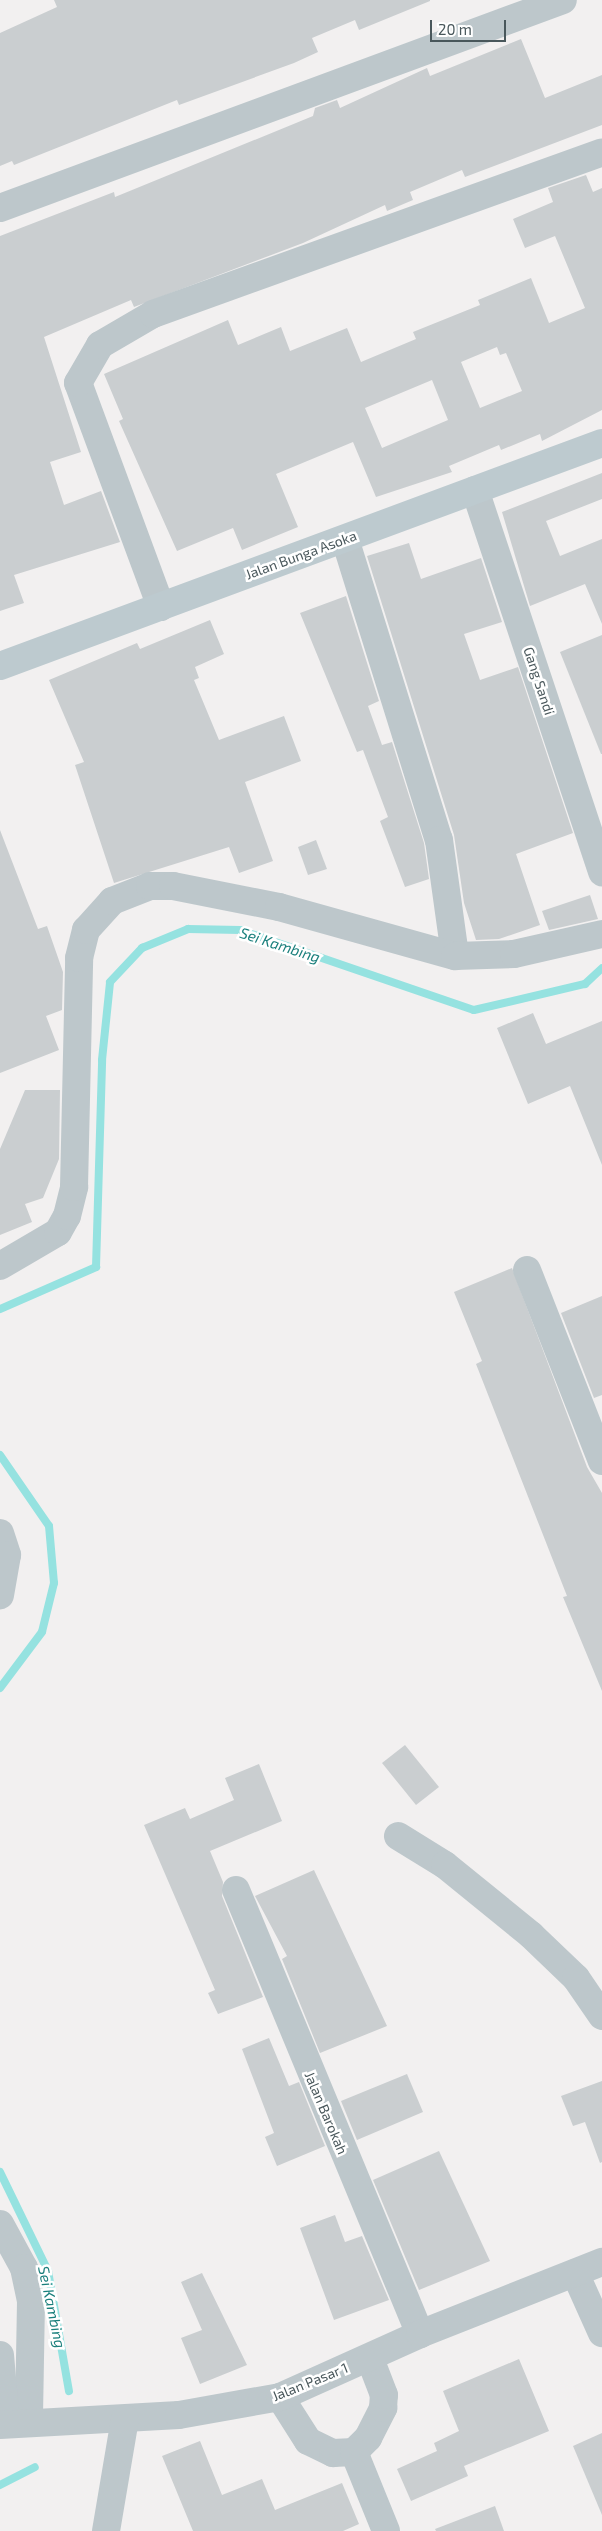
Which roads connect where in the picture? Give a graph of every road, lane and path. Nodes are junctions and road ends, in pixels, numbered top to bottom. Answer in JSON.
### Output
{"nodes":[{"id":1,"x":563,"y":0,"type":"edge"},
{"id":2,"x":602,"y":152,"type":"edge"},
{"id":3,"x":0,"y":208,"type":"edge"},
{"id":4,"x":602,"y":444,"type":"edge"},
{"id":5,"x":476,"y":490,"type":"junction"},
{"id":6,"x":345,"y":539,"type":"junction"},
{"id":7,"x":161,"y":607,"type":"junction"},
{"id":8,"x":0,"y":666,"type":"edge"},
{"id":9,"x":602,"y":872,"type":"edge"},
{"id":10,"x":602,"y":934,"type":"edge"},
{"id":11,"x":455,"y":956,"type":"junction"},
{"id":12,"x":0,"y":1266,"type":"edge"},
{"id":13,"x":527,"y":1270,"type":"dead end"},
{"id":14,"x":602,"y":1462,"type":"edge"},
{"id":15,"x":0,"y":1533,"type":"edge"},
{"id":16,"x":0,"y":1595,"type":"edge"},
{"id":17,"x":398,"y":1836,"type":"dead end"},
{"id":18,"x":236,"y":1890,"type":"dead end"},
{"id":19,"x":602,"y":2016,"type":"edge"},
{"id":20,"x":0,"y":2224,"type":"edge"},
{"id":21,"x":602,"y":2262,"type":"edge"},
{"id":22,"x":575,"y":2273,"type":"junction"},
{"id":23,"x":602,"y":2333,"type":"edge"},
{"id":24,"x":420,"y":2334,"type":"junction"},
{"id":25,"x":0,"y":2355,"type":"edge"},
{"id":26,"x":370,"y":2358,"type":"junction"},
{"id":27,"x":280,"y":2397,"type":"junction"},
{"id":28,"x":125,"y":2419,"type":"junction"},
{"id":29,"x":20,"y":2423,"type":"edge"},
{"id":30,"x":354,"y":2452,"type":"junction"},
{"id":31,"x":106,"y":2531,"type":"edge"},
{"id":32,"x":386,"y":2531,"type":"edge"}],
"edges":[{"from":1,"to":3,"type":"street"},
{"from":2,"to":7,"type":"street"},
{"from":4,"to":5,"type":"street","name":"Jalan Bunga Asoka"},
{"from":5,"to":6,"type":"street","name":"Jalan Bunga Asoka"},
{"from":5,"to":9,"type":"street","name":"Gang Sandi"},
{"from":6,"to":7,"type":"street","name":"Jalan Bunga Asoka"},
{"from":6,"to":11,"type":"street"},
{"from":7,"to":8,"type":"street","name":"Jalan Bunga Asoka"},
{"from":10,"to":11,"type":"street"},
{"from":11,"to":12,"type":"street"},
{"from":13,"to":14,"type":"street"},
{"from":15,"to":16,"type":"street"},
{"from":17,"to":19,"type":"street"},
{"from":18,"to":24,"type":"street","name":"Jalan Barokah"},
{"from":20,"to":29,"type":"street"},
{"from":21,"to":22,"type":"street","name":"Jalan Pasar 1"},
{"from":22,"to":23,"type":"street"},
{"from":22,"to":24,"type":"street","name":"Jalan Pasar 1"},
{"from":24,"to":26,"type":"street","name":"Jalan Pasar 1"},
{"from":25,"to":29,"type":"street"},
{"from":26,"to":27,"type":"street","name":"Jalan Pasar 1"},
{"from":26,"to":30,"type":"street"},
{"from":27,"to":28,"type":"street","name":"Jalan Pasar 1"},
{"from":27,"to":30,"type":"street"},
{"from":28,"to":29,"type":"street","name":"Jalan Pasar 1"},
{"from":28,"to":31,"type":"street"},
{"from":30,"to":32,"type":"street"}]}
